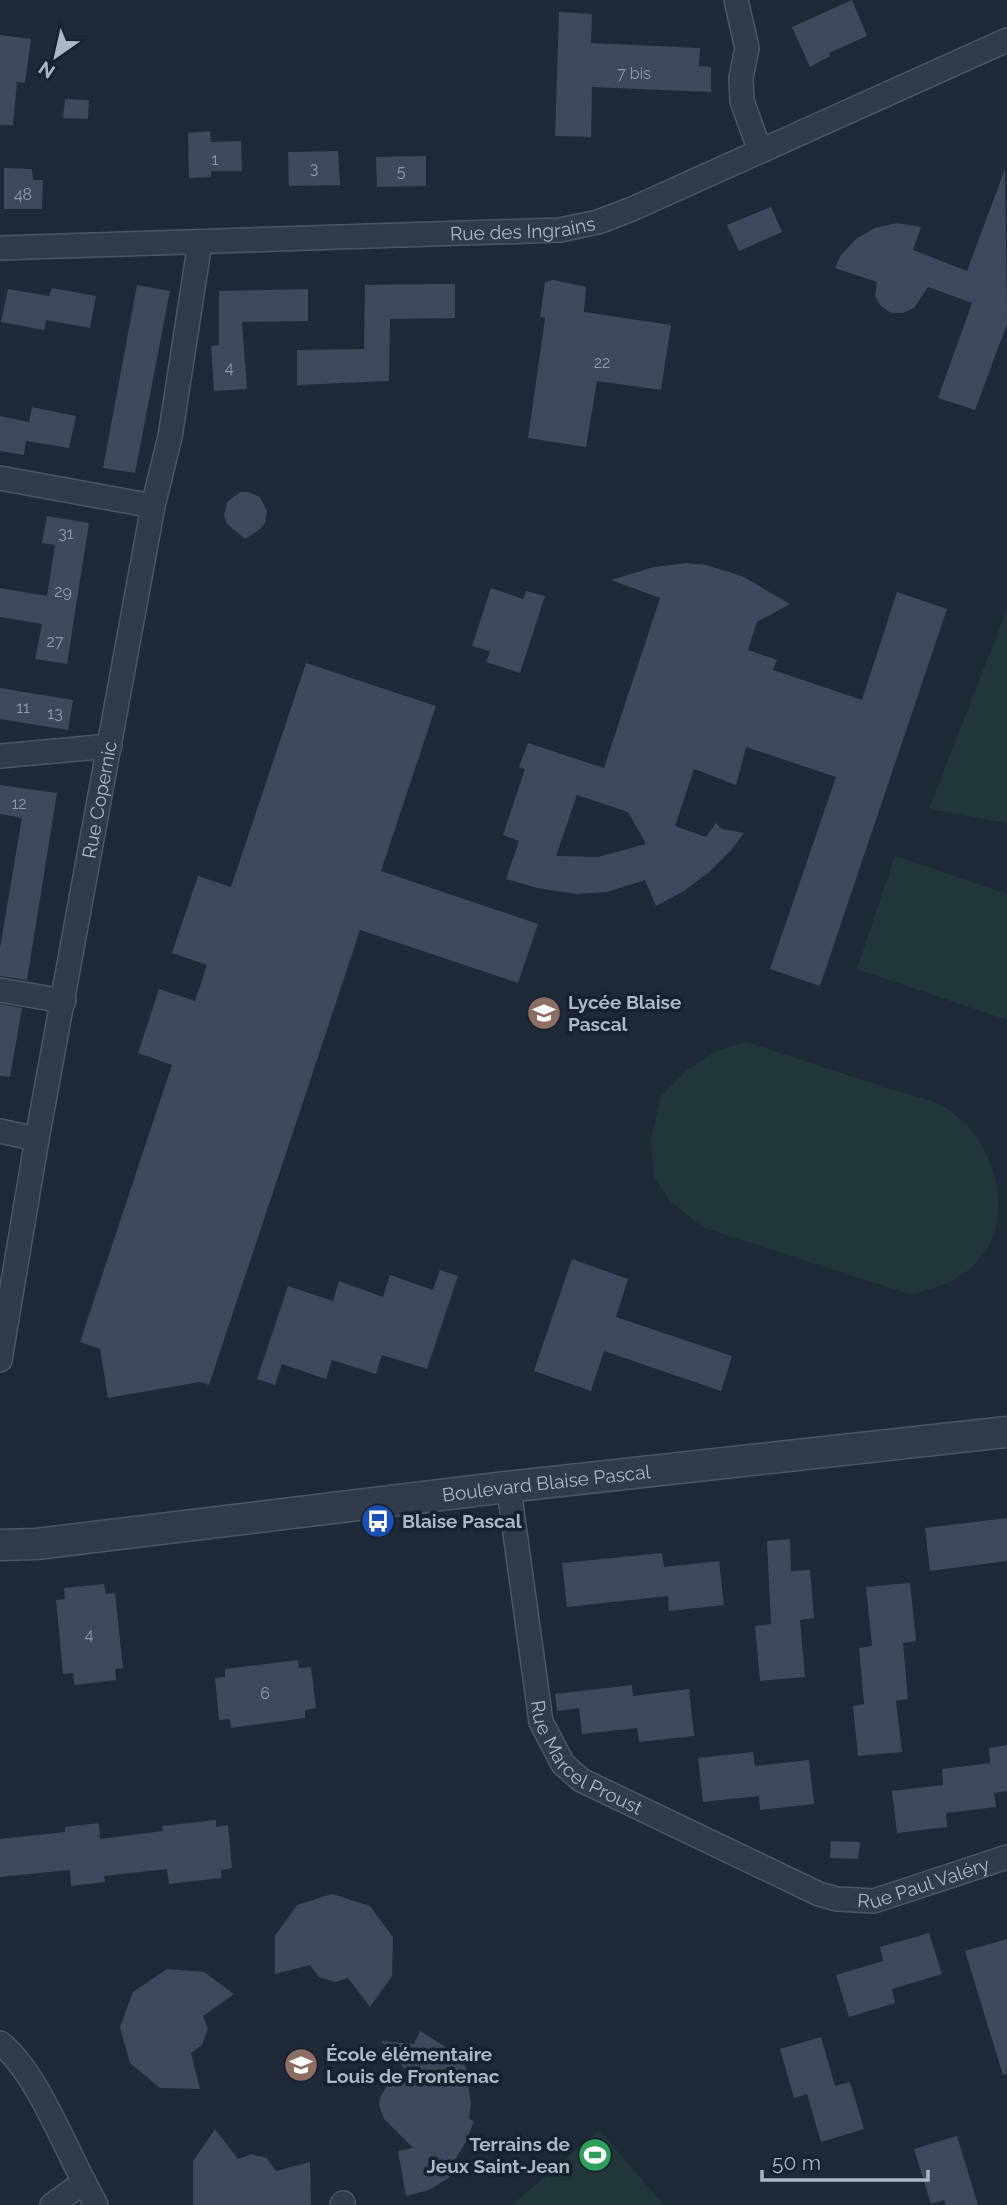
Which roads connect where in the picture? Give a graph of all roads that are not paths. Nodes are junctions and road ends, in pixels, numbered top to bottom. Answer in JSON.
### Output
{"nodes":[{"id":1,"x":736,"y":0,"type":"edge"},
{"id":2,"x":1007,"y":40,"type":"edge"},
{"id":3,"x":760,"y":151,"type":"junction"},
{"id":4,"x":200,"y":242,"type":"junction"},
{"id":5,"x":0,"y":248,"type":"edge"},
{"id":6,"x":0,"y":478,"type":"edge"},
{"id":7,"x":153,"y":506,"type":"junction"},
{"id":8,"x":110,"y":746,"type":"junction"},
{"id":9,"x":0,"y":756,"type":"edge"},
{"id":10,"x":0,"y":990,"type":"edge"},
{"id":11,"x":64,"y":1001,"type":"junction"},
{"id":12,"x":0,"y":1131,"type":"edge"},
{"id":13,"x":37,"y":1139,"type":"junction"},
{"id":14,"x":0,"y":1360,"type":"edge"},
{"id":15,"x":1007,"y":1432,"type":"edge"},
{"id":16,"x":506,"y":1487,"type":"junction"},
{"id":17,"x":0,"y":1545,"type":"edge"},
{"id":18,"x":1007,"y":1857,"type":"edge"},
{"id":19,"x":837,"y":1899,"type":"joint"},
{"id":20,"x":0,"y":2043,"type":"edge"},
{"id":21,"x":84,"y":2182,"type":"junction"},
{"id":22,"x":52,"y":2205,"type":"edge"},
{"id":23,"x":96,"y":2205,"type":"edge"}],
"edges":[{"from":1,"to":3,"type":"street"},
{"from":2,"to":3,"type":"street","name":"Rue des Ingrains"},
{"from":3,"to":4,"type":"street","name":"Rue des Ingrains"},
{"from":4,"to":5,"type":"street","name":"Rue des Ingrains"},
{"from":4,"to":7,"type":"street","name":"Rue Copernic"},
{"from":6,"to":7,"type":"street"},
{"from":7,"to":8,"type":"street","name":"Rue Copernic"},
{"from":8,"to":9,"type":"street"},
{"from":8,"to":11,"type":"street","name":"Rue Copernic"},
{"from":10,"to":11,"type":"street"},
{"from":11,"to":13,"type":"street","name":"Rue Copernic"},
{"from":12,"to":13,"type":"street"},
{"from":13,"to":14,"type":"street","name":"Rue Copernic"},
{"from":15,"to":16,"type":"street","name":"Boulevard Blaise Pascal"},
{"from":16,"to":17,"type":"street","name":"Boulevard Blaise Pascal"},
{"from":16,"to":19,"type":"street","name":"Rue Marcel Proust"},
{"from":18,"to":19,"type":"street","name":"Rue Paul Valéry"},
{"from":20,"to":21,"type":"street"},
{"from":21,"to":22,"type":"street"},
{"from":21,"to":23,"type":"street"}]}
